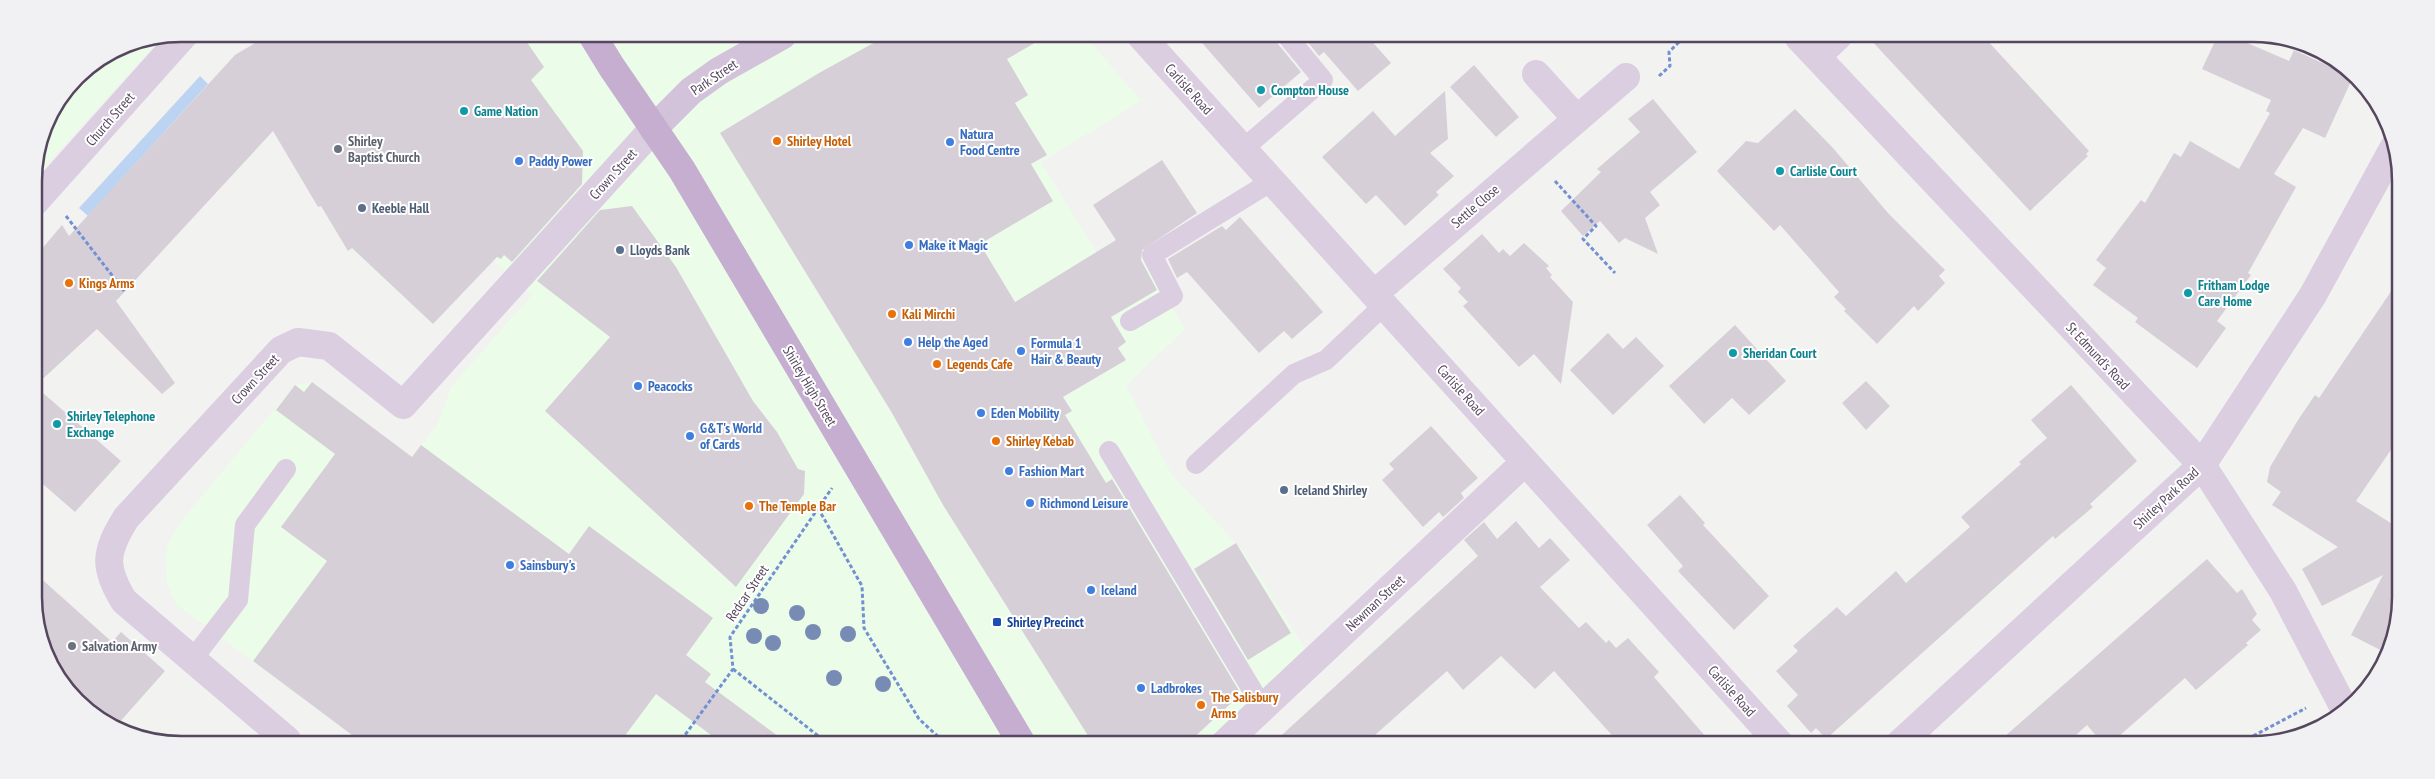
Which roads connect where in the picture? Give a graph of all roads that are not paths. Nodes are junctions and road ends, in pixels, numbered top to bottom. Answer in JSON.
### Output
{"nodes":[{"id":1,"x":177,"y":42,"type":"edge"},
{"id":2,"x":597,"y":42,"type":"edge"},
{"id":3,"x":771,"y":42,"type":"edge"},
{"id":4,"x":1146,"y":42,"type":"edge"},
{"id":5,"x":1292,"y":42,"type":"edge"},
{"id":6,"x":1802,"y":42,"type":"edge"},
{"id":7,"x":1838,"y":42,"type":"edge"},
{"id":8,"x":1819,"y":60,"type":"junction"},
{"id":9,"x":1536,"y":74,"type":"dead end"},
{"id":10,"x":1626,"y":77,"type":"dead end"},
{"id":11,"x":1576,"y":118,"type":"junction"},
{"id":12,"x":653,"y":128,"type":"junction"},
{"id":13,"x":1243,"y":149,"type":"junction"},
{"id":14,"x":2391,"y":160,"type":"edge"},
{"id":15,"x":1272,"y":181,"type":"junction"},
{"id":16,"x":43,"y":193,"type":"edge"},
{"id":17,"x":1379,"y":299,"type":"junction"},
{"id":18,"x":1130,"y":322,"type":"dead end"},
{"id":19,"x":1109,"y":451,"type":"dead end"},
{"id":20,"x":1526,"y":462,"type":"junction"},
{"id":21,"x":1196,"y":464,"type":"dead end"},
{"id":22,"x":2202,"y":465,"type":"junction"},
{"id":23,"x":286,"y":469,"type":"dead end"},
{"id":24,"x":192,"y":660,"type":"junction"},
{"id":25,"x":2341,"y":702,"type":"edge"},
{"id":26,"x":1263,"y":708,"type":"junction"},
{"id":27,"x":281,"y":736,"type":"edge"},
{"id":28,"x":1017,"y":736,"type":"edge"},
{"id":29,"x":1234,"y":736,"type":"edge"},
{"id":30,"x":1773,"y":736,"type":"edge"},
{"id":31,"x":1908,"y":736,"type":"edge"}],
"edges":[{"from":1,"to":16,"type":"street","name":"Church Street"},
{"from":2,"to":12,"type":"main road","name":"Shirley High Street"},
{"from":3,"to":12,"type":"street","name":"Park Street"},
{"from":4,"to":13,"type":"street","name":"Carlisle Road"},
{"from":5,"to":13,"type":"lane"},
{"from":6,"to":8,"type":"street","name":"St Edmund's Road"},
{"from":7,"to":8,"type":"lane"},
{"from":8,"to":22,"type":"street","name":"St Edmund's Road"},
{"from":9,"to":11,"type":"street"},
{"from":10,"to":11,"type":"street","name":"Settle Close"},
{"from":11,"to":17,"type":"street","name":"Settle Close"},
{"from":12,"to":24,"type":"street","name":"Crown Street"},
{"from":12,"to":28,"type":"main road","name":"Shirley High Street"},
{"from":13,"to":15,"type":"street","name":"Carlisle Road"},
{"from":14,"to":22,"type":"street","name":"Shirley Park Road"},
{"from":15,"to":17,"type":"street","name":"Carlisle Road"},
{"from":15,"to":18,"type":"lane"},
{"from":17,"to":20,"type":"street","name":"Carlisle Road"},
{"from":17,"to":21,"type":"lane"},
{"from":19,"to":26,"type":"lane"},
{"from":20,"to":26,"type":"street","name":"Newman Street"},
{"from":20,"to":30,"type":"street","name":"Carlisle Road"},
{"from":22,"to":25,"type":"street","name":"St Edmund's Road"},
{"from":22,"to":31,"type":"street","name":"Shirley Park Road"},
{"from":23,"to":24,"type":"lane"},
{"from":24,"to":27,"type":"street","name":"Crown Street"},
{"from":26,"to":29,"type":"street","name":"Newman Street"}]}
